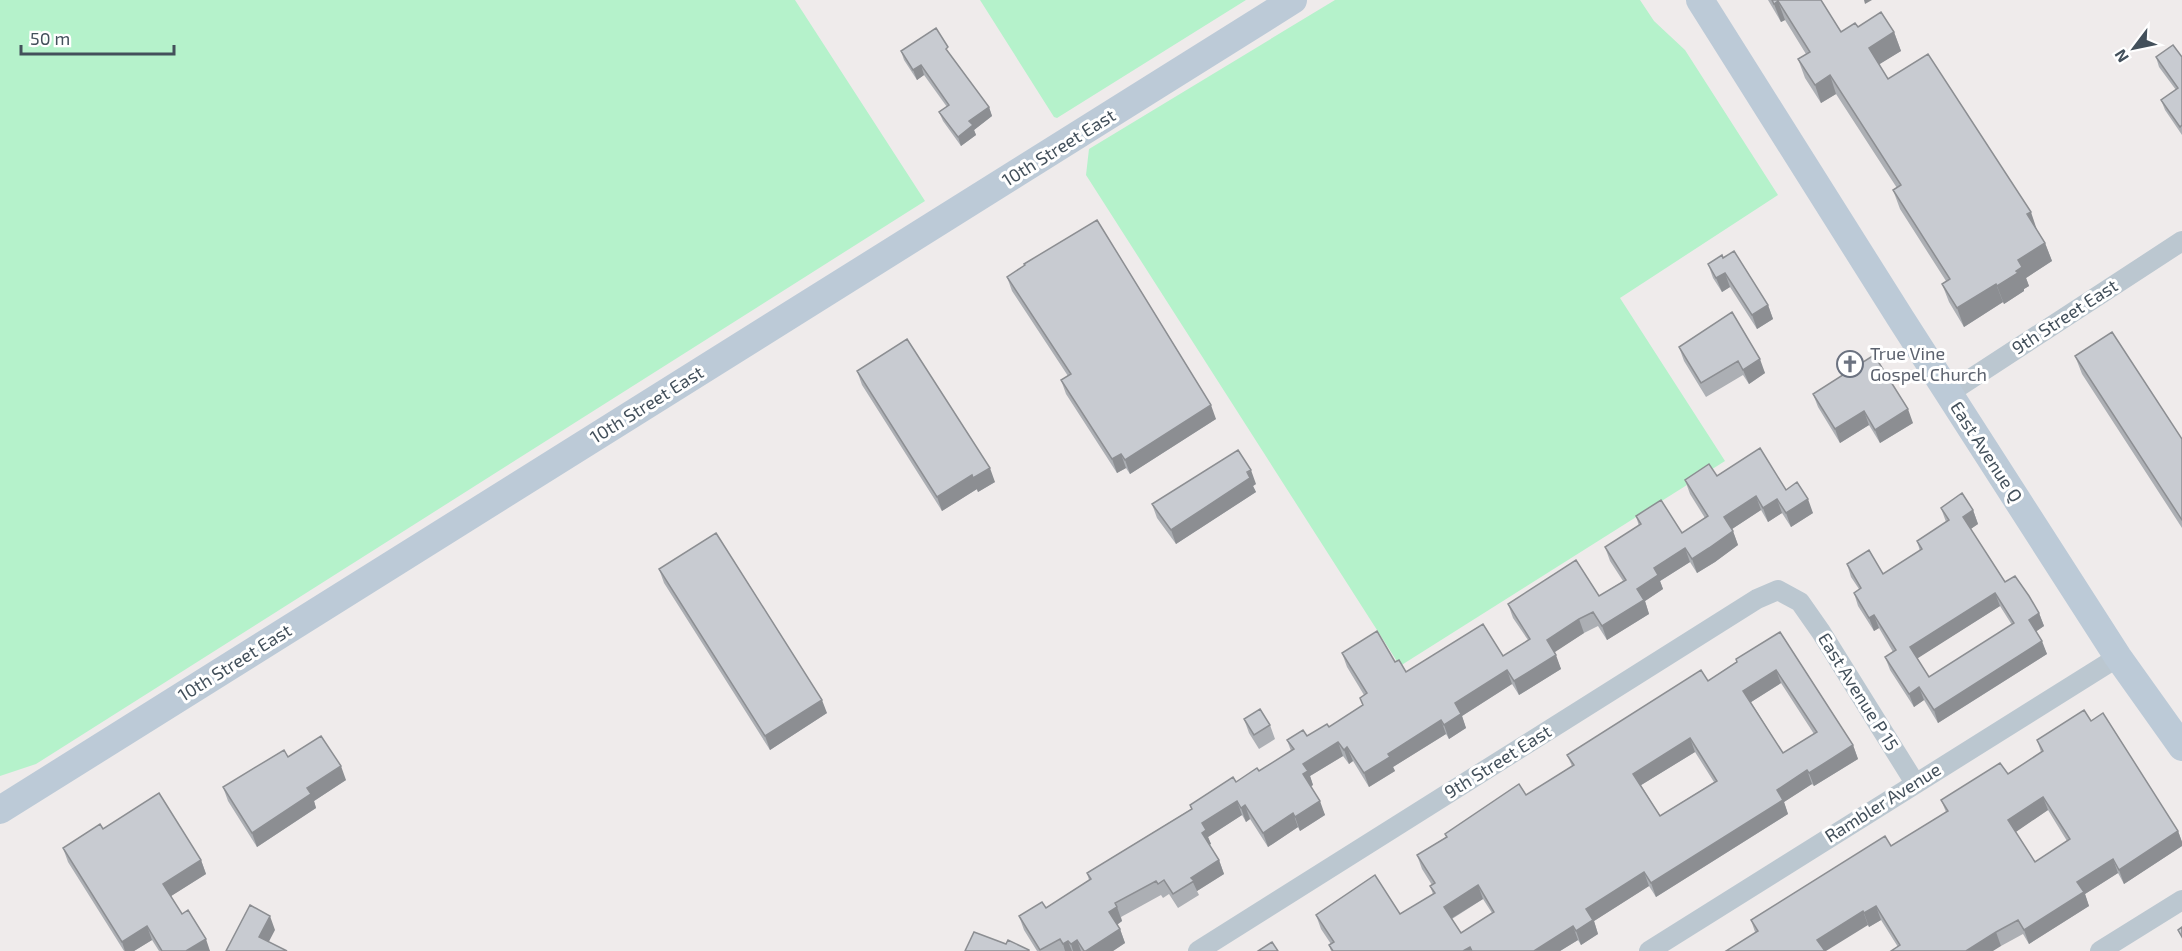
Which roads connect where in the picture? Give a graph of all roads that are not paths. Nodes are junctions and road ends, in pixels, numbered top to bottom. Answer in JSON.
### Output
{"nodes":[{"id":1,"x":1293,"y":0,"type":"edge"},
{"id":2,"x":1700,"y":0,"type":"edge"},
{"id":3,"x":2182,"y":241,"type":"edge"},
{"id":4,"x":1949,"y":393,"type":"junction"},
{"id":5,"x":1800,"y":602,"type":"joint"},
{"id":6,"x":2118,"y":657,"type":"junction"},
{"id":7,"x":2182,"y":747,"type":"edge"},
{"id":8,"x":1915,"y":783,"type":"junction"},
{"id":9,"x":0,"y":810,"type":"edge"},
{"id":10,"x":2182,"y":900,"type":"edge"},
{"id":11,"x":1198,"y":951,"type":"edge"},
{"id":12,"x":1649,"y":951,"type":"edge"},
{"id":13,"x":2100,"y":951,"type":"edge"}],
"edges":[{"from":1,"to":9,"type":"main road","name":"10th Street East"},
{"from":2,"to":4,"type":"main road","name":"East Avenue Q"},
{"from":3,"to":4,"type":"street","name":"9th Street East"},
{"from":4,"to":6,"type":"main road","name":"East Avenue Q"},
{"from":5,"to":8,"type":"street","name":"East Avenue P 15"},
{"from":5,"to":11,"type":"street","name":"9th Street East"},
{"from":6,"to":7,"type":"main road","name":"East Avenue Q"},
{"from":6,"to":8,"type":"street","name":"Rambler Avenue"},
{"from":8,"to":12,"type":"street","name":"Rambler Avenue"},
{"from":10,"to":13,"type":"street"}]}
